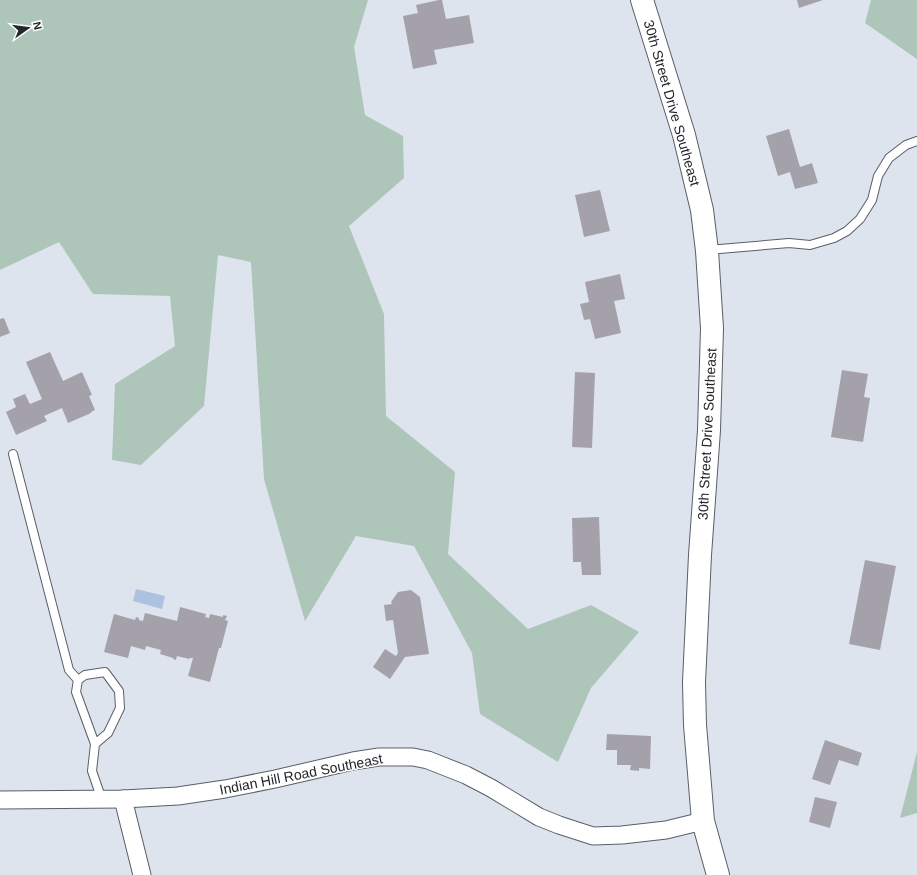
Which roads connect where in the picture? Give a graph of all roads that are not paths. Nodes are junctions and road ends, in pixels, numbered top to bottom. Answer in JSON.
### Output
{"nodes":[{"id":1,"x":642,"y":0,"type":"edge"},
{"id":2,"x":917,"y":141,"type":"edge"},
{"id":3,"x":707,"y":251,"type":"junction"},
{"id":4,"x":13,"y":454,"type":"dead end"},
{"id":5,"x":78,"y":680,"type":"junction"},
{"id":6,"x":95,"y":744,"type":"junction"},
{"id":7,"x":123,"y":799,"type":"junction"},
{"id":8,"x":0,"y":800,"type":"edge"},
{"id":9,"x":102,"y":800,"type":"junction"},
{"id":10,"x":703,"y":821,"type":"junction"},
{"id":11,"x":142,"y":875,"type":"edge"},
{"id":12,"x":718,"y":875,"type":"edge"}],
"edges":[{"from":1,"to":3,"type":"main road","name":"30th Street Drive Southeast"},
{"from":2,"to":3,"type":"lane"},
{"from":3,"to":10,"type":"main road","name":"30th Street Drive Southeast"},
{"from":4,"to":5,"type":"lane"},
{"from":5,"to":6,"type":"lane"},
{"from":5,"to":6,"type":"lane"},
{"from":6,"to":9,"type":"lane"},
{"from":7,"to":9,"type":"street","name":"Indian Hill Road Southeast"},
{"from":7,"to":10,"type":"street","name":"Indian Hill Road Southeast"},
{"from":7,"to":11,"type":"street"},
{"from":8,"to":9,"type":"street","name":"Indian Hill Road Southeast"},
{"from":10,"to":12,"type":"main road","name":"30th Street Drive Southeast"}]}
